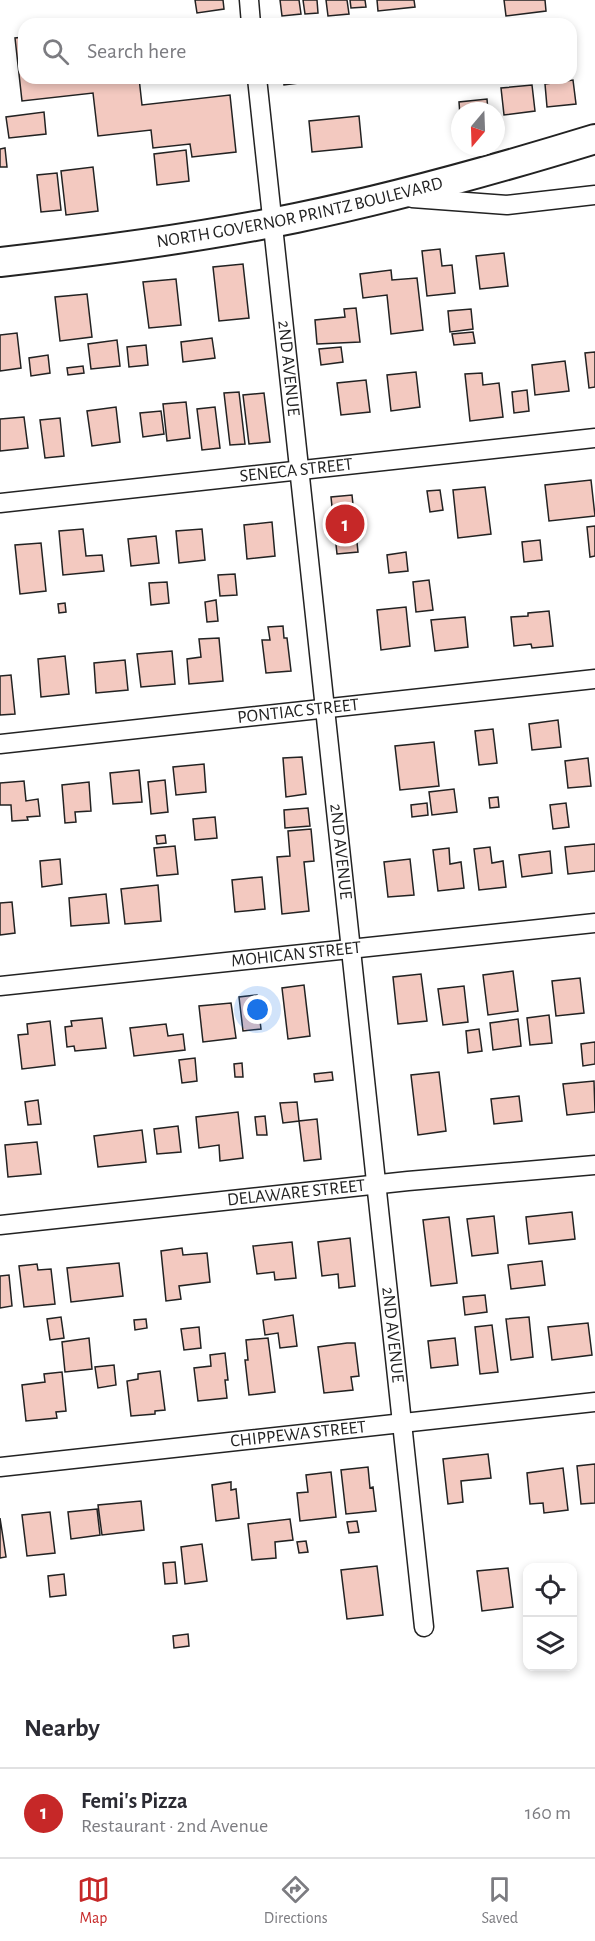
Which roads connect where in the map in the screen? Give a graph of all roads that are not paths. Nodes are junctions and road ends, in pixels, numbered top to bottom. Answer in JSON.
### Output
{"nodes":[{"id":1,"x":249,"y":0,"type":"edge"},
{"id":2,"x":250,"y":18,"type":"edge"},
{"id":3,"x":258,"y":84,"type":"edge"},
{"id":4,"x":595,"y":139,"type":"edge"},
{"id":5,"x":595,"y":195,"type":"edge"},
{"id":6,"x":388,"y":196,"type":"junction"},
{"id":7,"x":273,"y":222,"type":"junction"},
{"id":8,"x":0,"y":262,"type":"edge"},
{"id":9,"x":595,"y":438,"type":"edge"},
{"id":10,"x":300,"y":471,"type":"junction"},
{"id":11,"x":0,"y":503,"type":"edge"},
{"id":12,"x":595,"y":679,"type":"edge"},
{"id":13,"x":325,"y":708,"type":"junction"},
{"id":14,"x":0,"y":744,"type":"edge"},
{"id":15,"x":595,"y":923,"type":"edge"},
{"id":16,"x":351,"y":949,"type":"junction"},
{"id":17,"x":0,"y":986,"type":"edge"},
{"id":18,"x":595,"y":1165,"type":"edge"},
{"id":19,"x":376,"y":1184,"type":"junction"},
{"id":20,"x":0,"y":1225,"type":"edge"},
{"id":21,"x":595,"y":1402,"type":"edge"},
{"id":22,"x":402,"y":1423,"type":"junction"},
{"id":23,"x":0,"y":1467,"type":"edge"},
{"id":24,"x":424,"y":1627,"type":"dead end"}],
"edges":[{"from":1,"to":2,"type":"street"},
{"from":3,"to":7,"type":"street","name":"2ND AVENUE"},
{"from":4,"to":6,"type":"main road","name":"NORTH GOVERNOR PRINTZ BOULEVARD"},
{"from":5,"to":6,"type":"street"},
{"from":6,"to":7,"type":"main road","name":"NORTH GOVERNOR PRINTZ BOULEVARD"},
{"from":7,"to":8,"type":"main road","name":"NORTH GOVERNOR PRINTZ BOULEVARD"},
{"from":7,"to":10,"type":"street","name":"2ND AVENUE"},
{"from":9,"to":10,"type":"street","name":"SENECA STREET"},
{"from":10,"to":11,"type":"street","name":"SENECA STREET"},
{"from":10,"to":13,"type":"street","name":"2ND AVENUE"},
{"from":12,"to":13,"type":"street","name":"PONTIAC STREET"},
{"from":13,"to":14,"type":"street","name":"PONTIAC STREET"},
{"from":13,"to":16,"type":"street","name":"2ND AVENUE"},
{"from":15,"to":16,"type":"street","name":"MOHICAN STREET"},
{"from":16,"to":17,"type":"street","name":"MOHICAN STREET"},
{"from":16,"to":19,"type":"street","name":"2ND AVENUE"},
{"from":18,"to":19,"type":"street","name":"DELAWARE STREET"},
{"from":19,"to":20,"type":"street","name":"DELAWARE STREET"},
{"from":19,"to":22,"type":"street","name":"2ND AVENUE"},
{"from":21,"to":22,"type":"street","name":"CHIPPEWA STREET"},
{"from":22,"to":23,"type":"street","name":"CHIPPEWA STREET"},
{"from":22,"to":24,"type":"street","name":"2ND AVENUE"}]}
